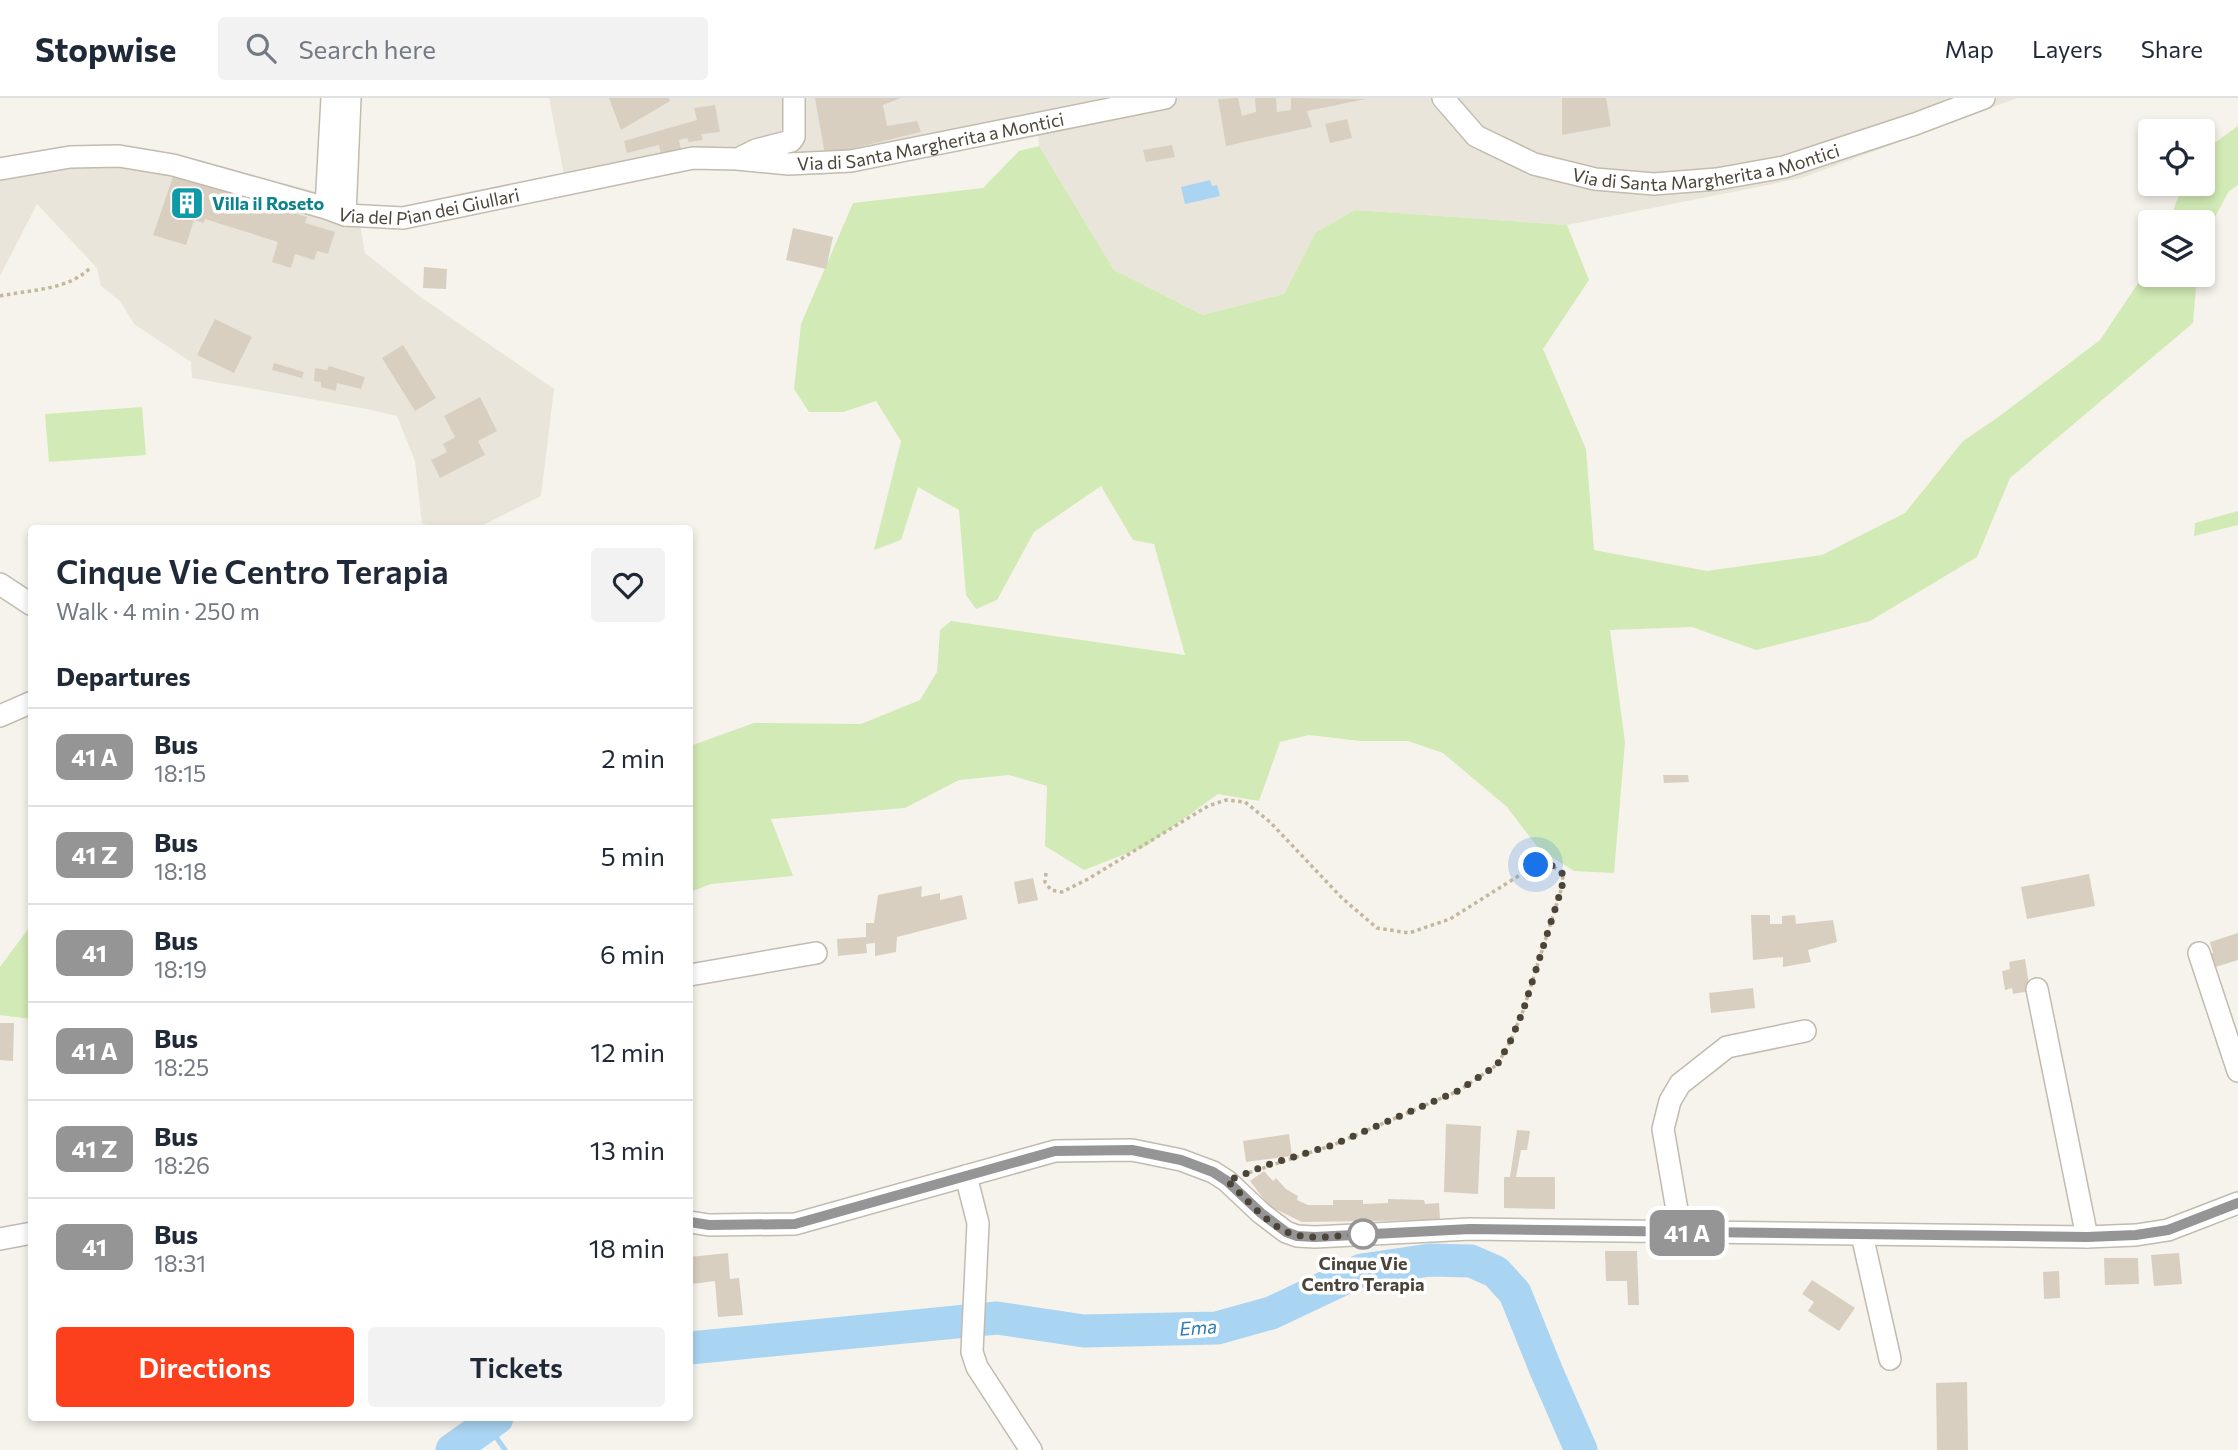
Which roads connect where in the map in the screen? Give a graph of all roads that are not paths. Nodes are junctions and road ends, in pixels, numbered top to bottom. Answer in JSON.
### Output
{"nodes":[{"id":1,"x":332,"y":98,"type":"edge"},
{"id":2,"x":350,"y":98,"type":"edge"},
{"id":3,"x":794,"y":98,"type":"edge"},
{"id":4,"x":1165,"y":98,"type":"edge"},
{"id":5,"x":1443,"y":98,"type":"edge"},
{"id":6,"x":1984,"y":98,"type":"edge"},
{"id":7,"x":737,"y":159,"type":"junction"},
{"id":8,"x":0,"y":169,"type":"edge"},
{"id":9,"x":336,"y":211,"type":"junction"},
{"id":10,"x":0,"y":583,"type":"edge"},
{"id":11,"x":28,"y":602,"type":"edge"},
{"id":12,"x":28,"y":704,"type":"edge"},
{"id":13,"x":0,"y":716,"type":"edge"},
{"id":14,"x":816,"y":953,"type":"dead end"},
{"id":15,"x":2199,"y":953,"type":"dead end"},
{"id":16,"x":693,"y":974,"type":"edge"},
{"id":17,"x":2037,"y":989,"type":"dead end"},
{"id":18,"x":1805,"y":1031,"type":"dead end"},
{"id":19,"x":2238,"y":1071,"type":"edge"},
{"id":20,"x":966,"y":1176,"type":"junction"},
{"id":21,"x":2238,"y":1203,"type":"edge"},
{"id":22,"x":693,"y":1222,"type":"edge"},
{"id":23,"x":1681,"y":1233,"type":"junction"},
{"id":24,"x":28,"y":1234,"type":"edge"},
{"id":25,"x":1862,"y":1235,"type":"junction"},
{"id":26,"x":2087,"y":1237,"type":"junction"},
{"id":27,"x":0,"y":1239,"type":"edge"},
{"id":28,"x":1889,"y":1359,"type":"dead end"},
{"id":29,"x":1031,"y":1450,"type":"edge"}],
"edges":[{"from":1,"to":9,"type":"street"},
{"from":2,"to":9,"type":"street"},
{"from":3,"to":7,"type":"street"},
{"from":4,"to":7,"type":"street","name":"Via di Santa Margherita a Montici"},
{"from":5,"to":6,"type":"street","name":"Via di Santa Margherita a Montici"},
{"from":7,"to":9,"type":"street","name":"Via del Pian dei Giullari"},
{"from":8,"to":9,"type":"street","name":"Via del Pian dei Giullari"},
{"from":10,"to":11,"type":"street"},
{"from":12,"to":13,"type":"street"},
{"from":14,"to":16,"type":"street"},
{"from":15,"to":19,"type":"street"},
{"from":17,"to":26,"type":"street"},
{"from":18,"to":23,"type":"street"},
{"from":20,"to":22,"type":"street"},
{"from":20,"to":23,"type":"street"},
{"from":20,"to":29,"type":"street"},
{"from":21,"to":26,"type":"street"},
{"from":23,"to":25,"type":"street"},
{"from":24,"to":27,"type":"street"},
{"from":25,"to":26,"type":"street"},
{"from":25,"to":28,"type":"street"}]}
